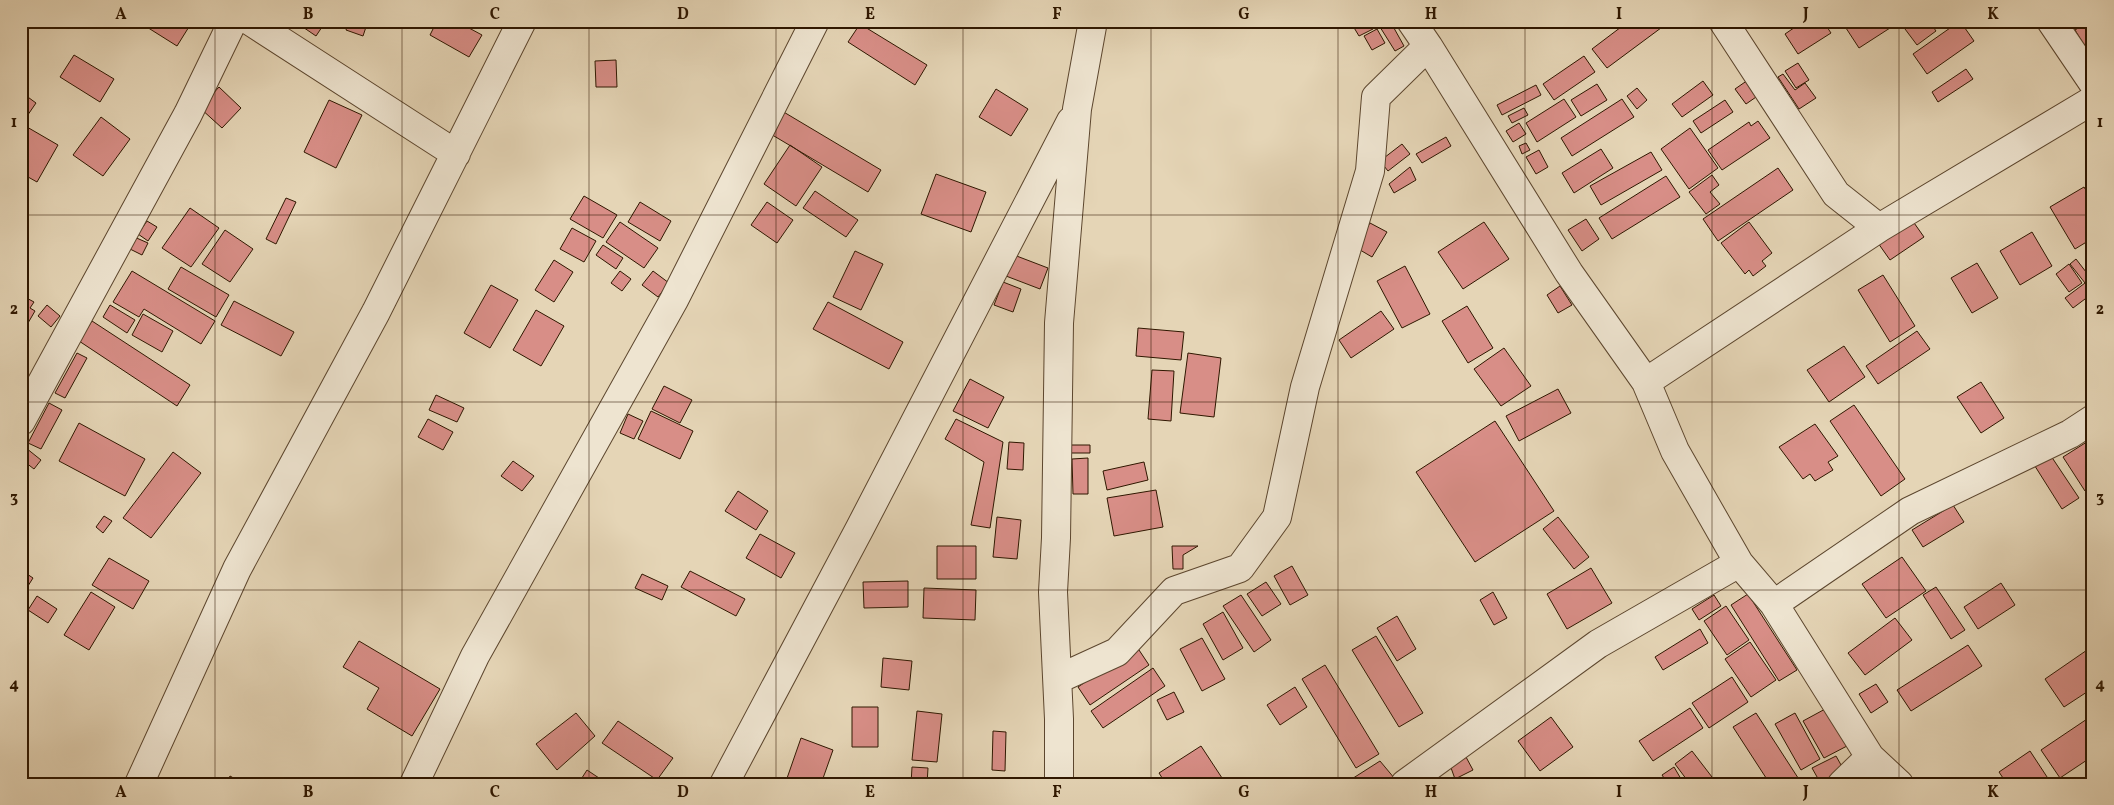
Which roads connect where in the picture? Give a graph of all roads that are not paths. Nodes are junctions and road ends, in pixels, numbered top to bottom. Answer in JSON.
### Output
{"nodes":[{"id":1,"x":233,"y":21,"type":"edge"},
{"id":2,"x":250,"y":21,"type":"edge"},
{"id":3,"x":522,"y":21,"type":"edge"},
{"id":4,"x":815,"y":21,"type":"edge"},
{"id":5,"x":1093,"y":21,"type":"edge"},
{"id":6,"x":1411,"y":21,"type":"edge"},
{"id":7,"x":1723,"y":21,"type":"edge"},
{"id":8,"x":2051,"y":21,"type":"edge"},
{"id":9,"x":1428,"y":46,"type":"junction"},
{"id":10,"x":2093,"y":83,"type":"edge"},
{"id":11,"x":2093,"y":100,"type":"edge"},
{"id":12,"x":1077,"y":109,"type":"junction"},
{"id":13,"x":456,"y":154,"type":"junction"},
{"id":14,"x":1879,"y":228,"type":"junction"},
{"id":15,"x":1646,"y":382,"type":"junction"},
{"id":16,"x":2093,"y":419,"type":"edge"},
{"id":17,"x":21,"y":421,"type":"edge"},
{"id":18,"x":1739,"y":563,"type":"junction"},
{"id":19,"x":1774,"y":604,"type":"junction"},
{"id":20,"x":1058,"y":679,"type":"junction"},
{"id":21,"x":1870,"y":757,"type":"junction"},
{"id":22,"x":139,"y":784,"type":"edge"},
{"id":23,"x":414,"y":784,"type":"edge"},
{"id":24,"x":724,"y":784,"type":"edge"},
{"id":25,"x":1060,"y":784,"type":"edge"},
{"id":26,"x":1405,"y":784,"type":"edge"},
{"id":27,"x":1842,"y":784,"type":"edge"},
{"id":28,"x":1899,"y":784,"type":"edge"}],
"edges":[{"from":1,"to":17,"type":"street"},
{"from":2,"to":13,"type":"street"},
{"from":3,"to":13,"type":"street"},
{"from":4,"to":23,"type":"street"},
{"from":5,"to":12,"type":"street"},
{"from":6,"to":9,"type":"street"},
{"from":7,"to":14,"type":"street"},
{"from":8,"to":10,"type":"street"},
{"from":9,"to":15,"type":"street"},
{"from":9,"to":20,"type":"street"},
{"from":11,"to":14,"type":"street"},
{"from":12,"to":20,"type":"street"},
{"from":12,"to":24,"type":"street"},
{"from":13,"to":22,"type":"street"},
{"from":14,"to":15,"type":"street"},
{"from":15,"to":18,"type":"street"},
{"from":16,"to":19,"type":"street"},
{"from":18,"to":19,"type":"street"},
{"from":18,"to":26,"type":"street"},
{"from":19,"to":21,"type":"street"},
{"from":20,"to":25,"type":"street"},
{"from":21,"to":27,"type":"street"},
{"from":21,"to":28,"type":"street"}]}
